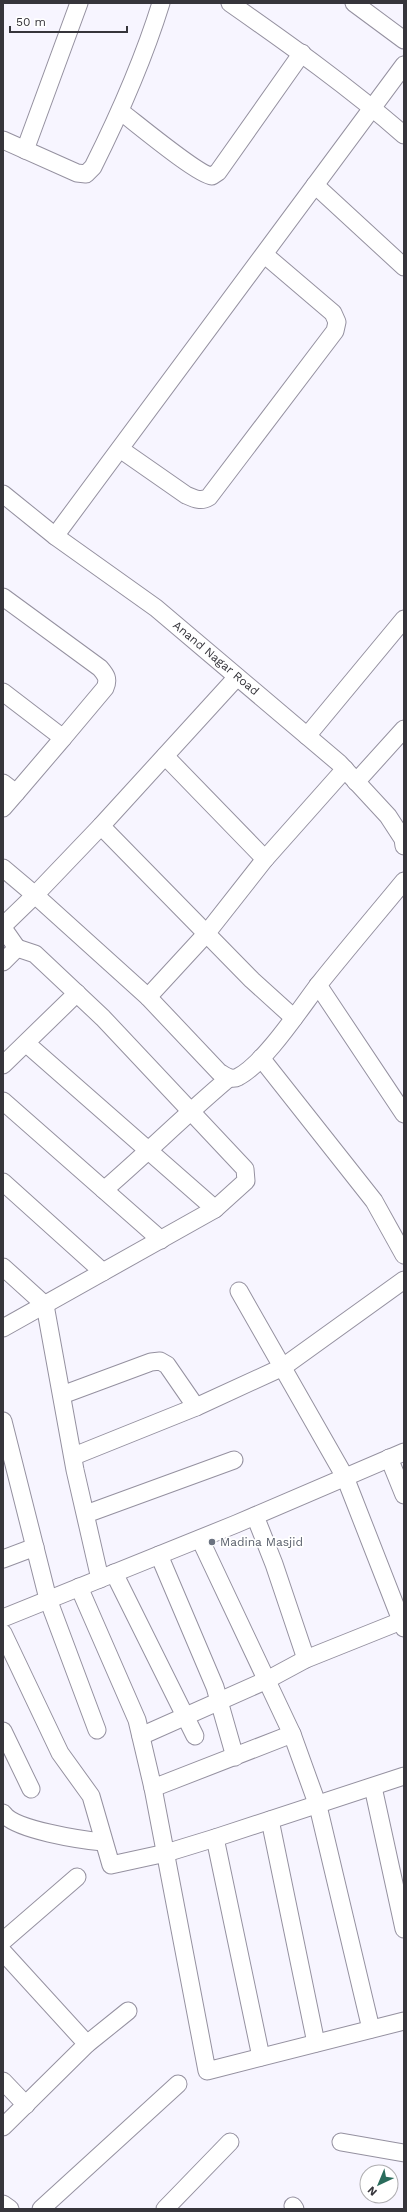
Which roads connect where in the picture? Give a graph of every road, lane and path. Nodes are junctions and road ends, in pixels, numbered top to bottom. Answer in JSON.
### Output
{"nodes":[{"id":1,"x":79,"y":3,"type":"edge"},
{"id":2,"x":161,"y":3,"type":"edge"},
{"id":3,"x":230,"y":3,"type":"edge"},
{"id":4,"x":354,"y":3,"type":"edge"},
{"id":5,"x":372,"y":7,"type":"edge"},
{"id":6,"x":404,"y":40,"type":"edge"},
{"id":7,"x":302,"y":53,"type":"junction"},
{"id":8,"x":404,"y":65,"type":"edge"},
{"id":9,"x":374,"y":108,"type":"junction"},
{"id":10,"x":120,"y":111,"type":"junction"},
{"id":11,"x":404,"y":135,"type":"edge"},
{"id":12,"x":3,"y":140,"type":"edge"},
{"id":13,"x":25,"y":150,"type":"junction"},
{"id":14,"x":315,"y":186,"type":"junction"},
{"id":15,"x":265,"y":255,"type":"junction"},
{"id":16,"x":404,"y":267,"type":"edge"},
{"id":17,"x":120,"y":449,"type":"junction"},
{"id":18,"x":3,"y":494,"type":"edge"},
{"id":19,"x":55,"y":536,"type":"junction"},
{"id":20,"x":3,"y":596,"type":"edge"},
{"id":21,"x":404,"y":619,"type":"edge"},
{"id":22,"x":237,"y":677,"type":"junction"},
{"id":23,"x":3,"y":692,"type":"edge"},
{"id":24,"x":404,"y":729,"type":"edge"},
{"id":25,"x":307,"y":736,"type":"junction"},
{"id":26,"x":63,"y":738,"type":"junction"},
{"id":27,"x":165,"y":756,"type":"junction"},
{"id":28,"x":351,"y":775,"type":"junction"},
{"id":29,"x":10,"y":788,"type":"edge"},
{"id":30,"x":3,"y":808,"type":"edge"},
{"id":31,"x":101,"y":826,"type":"junction"},
{"id":32,"x":404,"y":841,"type":"edge"},
{"id":33,"x":265,"y":859,"type":"junction"},
{"id":34,"x":3,"y":868,"type":"edge"},
{"id":35,"x":404,"y":881,"type":"edge"},
{"id":36,"x":35,"y":895,"type":"junction"},
{"id":37,"x":3,"y":927,"type":"edge"},
{"id":38,"x":206,"y":934,"type":"junction"},
{"id":39,"x":17,"y":948,"type":"junction"},
{"id":40,"x":3,"y":962,"type":"edge"},
{"id":41,"x":318,"y":985,"type":"junction"},
{"id":42,"x":77,"y":993,"type":"junction"},
{"id":43,"x":148,"y":997,"type":"junction"},
{"id":44,"x":294,"y":1018,"type":"junction"},
{"id":45,"x":27,"y":1044,"type":"junction"},
{"id":46,"x":261,"y":1058,"type":"junction"},
{"id":47,"x":3,"y":1065,"type":"edge"},
{"id":48,"x":229,"y":1078,"type":"junction"},
{"id":49,"x":3,"y":1101,"type":"edge"},
{"id":50,"x":190,"y":1110,"type":"junction"},
{"id":51,"x":404,"y":1114,"type":"edge"},
{"id":52,"x":149,"y":1151,"type":"junction"},
{"id":53,"x":3,"y":1182,"type":"edge"},
{"id":54,"x":104,"y":1190,"type":"junction"},
{"id":55,"x":215,"y":1209,"type":"junction"},
{"id":56,"x":160,"y":1240,"type":"junction"},
{"id":57,"x":404,"y":1255,"type":"edge"},
{"id":58,"x":3,"y":1267,"type":"edge"},
{"id":59,"x":103,"y":1272,"type":"junction"},
{"id":60,"x":404,"y":1280,"type":"edge"},
{"id":61,"x":239,"y":1291,"type":"dead end"},
{"id":62,"x":45,"y":1305,"type":"junction"},
{"id":63,"x":3,"y":1328,"type":"edge"},
{"id":64,"x":283,"y":1367,"type":"junction"},
{"id":65,"x":62,"y":1395,"type":"junction"},
{"id":66,"x":196,"y":1408,"type":"junction"},
{"id":67,"x":4,"y":1427,"type":"edge"},
{"id":68,"x":404,"y":1452,"type":"edge"},
{"id":69,"x":74,"y":1456,"type":"junction"},
{"id":70,"x":388,"y":1458,"type":"junction"},
{"id":71,"x":234,"y":1460,"type":"dead end"},
{"id":72,"x":345,"y":1477,"type":"junction"},
{"id":73,"x":10,"y":1480,"type":"edge"},
{"id":74,"x":404,"y":1495,"type":"edge"},
{"id":75,"x":86,"y":1514,"type":"junction"},
{"id":76,"x":255,"y":1516,"type":"junction"},
{"id":77,"x":200,"y":1539,"type":"junction"},
{"id":78,"x":35,"y":1547,"type":"junction"},
{"id":79,"x":159,"y":1555,"type":"junction"},
{"id":80,"x":3,"y":1559,"type":"edge"},
{"id":81,"x":107,"y":1576,"type":"junction"},
{"id":82,"x":79,"y":1587,"type":"junction"},
{"id":83,"x":48,"y":1600,"type":"junction"},
{"id":84,"x":3,"y":1618,"type":"edge"},
{"id":85,"x":403,"y":1624,"type":"edge"},
{"id":86,"x":3,"y":1633,"type":"edge"},
{"id":87,"x":306,"y":1659,"type":"junction"},
{"id":88,"x":267,"y":1680,"type":"junction"},
{"id":89,"x":219,"y":1702,"type":"junction"},
{"id":90,"x":185,"y":1716,"type":"junction"},
{"id":91,"x":97,"y":1730,"type":"dead end"},
{"id":92,"x":3,"y":1731,"type":"edge"},
{"id":93,"x":292,"y":1734,"type":"junction"},
{"id":94,"x":141,"y":1736,"type":"junction"},
{"id":95,"x":194,"y":1736,"type":"dead end"},
{"id":96,"x":235,"y":1757,"type":"junction"},
{"id":97,"x":404,"y":1776,"type":"edge"},
{"id":98,"x":373,"y":1787,"type":"junction"},
{"id":99,"x":153,"y":1788,"type":"junction"},
{"id":100,"x":31,"y":1789,"type":"dead end"},
{"id":101,"x":318,"y":1806,"type":"junction"},
{"id":102,"x":3,"y":1813,"type":"edge"},
{"id":103,"x":270,"y":1820,"type":"junction"},
{"id":104,"x":215,"y":1838,"type":"junction"},
{"id":105,"x":104,"y":1842,"type":"junction"},
{"id":106,"x":166,"y":1853,"type":"junction"},
{"id":107,"x":77,"y":1877,"type":"dead end"},
{"id":108,"x":404,"y":1929,"type":"edge"},
{"id":109,"x":3,"y":1941,"type":"edge"},
{"id":110,"x":3,"y":1952,"type":"edge"},
{"id":111,"x":128,"y":2011,"type":"dead end"},
{"id":112,"x":404,"y":2021,"type":"edge"},
{"id":113,"x":371,"y":2029,"type":"junction"},
{"id":114,"x":316,"y":2043,"type":"junction"},
{"id":115,"x":87,"y":2044,"type":"junction"},
{"id":116,"x":261,"y":2057,"type":"junction"},
{"id":117,"x":3,"y":2081,"type":"edge"},
{"id":118,"x":178,"y":2084,"type":"dead end"},
{"id":119,"x":26,"y":2105,"type":"junction"},
{"id":120,"x":3,"y":2127,"type":"edge"},
{"id":121,"x":230,"y":2142,"type":"dead end"},
{"id":122,"x":341,"y":2142,"type":"dead end"},
{"id":123,"x":404,"y":2153,"type":"edge"},
{"id":124,"x":3,"y":2204,"type":"edge"},
{"id":125,"x":10,"y":2209,"type":"edge"},
{"id":126,"x":41,"y":2209,"type":"edge"},
{"id":127,"x":165,"y":2209,"type":"edge"}],
"edges":[{"from":1,"to":13,"type":"street"},
{"from":2,"to":10,"type":"street"},
{"from":3,"to":7,"type":"street"},
{"from":4,"to":5,"type":"street"},
{"from":5,"to":6,"type":"street"},
{"from":7,"to":9,"type":"street"},
{"from":7,"to":10,"type":"street"},
{"from":8,"to":9,"type":"street"},
{"from":9,"to":11,"type":"street"},
{"from":9,"to":14,"type":"street"},
{"from":10,"to":13,"type":"street"},
{"from":12,"to":13,"type":"street"},
{"from":14,"to":15,"type":"street"},
{"from":14,"to":16,"type":"street"},
{"from":15,"to":17,"type":"street"},
{"from":15,"to":17,"type":"street"},
{"from":17,"to":19,"type":"street"},
{"from":18,"to":19,"type":"street","name":"Anand Nagar Road"},
{"from":19,"to":22,"type":"street","name":"Anand Nagar Road"},
{"from":20,"to":26,"type":"street"},
{"from":21,"to":25,"type":"street"},
{"from":22,"to":25,"type":"street","name":"Anand Nagar Road"},
{"from":22,"to":27,"type":"street"},
{"from":23,"to":26,"type":"street"},
{"from":24,"to":28,"type":"street"},
{"from":25,"to":28,"type":"street","name":"Anand Nagar Road"},
{"from":26,"to":29,"type":"street"},
{"from":27,"to":31,"type":"street"},
{"from":27,"to":33,"type":"street"},
{"from":28,"to":32,"type":"street","name":"Anand Nagar Road"},
{"from":28,"to":33,"type":"street"},
{"from":29,"to":30,"type":"street"},
{"from":31,"to":36,"type":"street"},
{"from":31,"to":38,"type":"street"},
{"from":33,"to":38,"type":"street"},
{"from":34,"to":36,"type":"street"},
{"from":35,"to":41,"type":"street"},
{"from":36,"to":37,"type":"street"},
{"from":36,"to":43,"type":"street"},
{"from":37,"to":39,"type":"street"},
{"from":38,"to":43,"type":"street"},
{"from":38,"to":44,"type":"street"},
{"from":39,"to":40,"type":"street"},
{"from":39,"to":42,"type":"street"},
{"from":41,"to":44,"type":"street"},
{"from":41,"to":51,"type":"street"},
{"from":42,"to":45,"type":"street"},
{"from":42,"to":50,"type":"street"},
{"from":43,"to":48,"type":"street"},
{"from":44,"to":46,"type":"street"},
{"from":45,"to":47,"type":"street"},
{"from":45,"to":52,"type":"street"},
{"from":46,"to":48,"type":"street"},
{"from":46,"to":57,"type":"street"},
{"from":48,"to":50,"type":"street"},
{"from":49,"to":54,"type":"street"},
{"from":50,"to":52,"type":"street"},
{"from":50,"to":55,"type":"street"},
{"from":52,"to":54,"type":"street"},
{"from":52,"to":55,"type":"street"},
{"from":53,"to":59,"type":"street"},
{"from":54,"to":56,"type":"street"},
{"from":55,"to":56,"type":"street"},
{"from":56,"to":59,"type":"street"},
{"from":58,"to":62,"type":"street"},
{"from":59,"to":62,"type":"street"},
{"from":60,"to":64,"type":"street"},
{"from":61,"to":64,"type":"street"},
{"from":62,"to":63,"type":"street"},
{"from":62,"to":65,"type":"street"},
{"from":64,"to":66,"type":"street"},
{"from":64,"to":72,"type":"street"},
{"from":65,"to":66,"type":"street"},
{"from":65,"to":69,"type":"street"},
{"from":66,"to":69,"type":"street"},
{"from":67,"to":73,"type":"street"},
{"from":68,"to":70,"type":"street"},
{"from":69,"to":75,"type":"street"},
{"from":70,"to":72,"type":"street"},
{"from":70,"to":74,"type":"street"},
{"from":71,"to":75,"type":"street"},
{"from":72,"to":76,"type":"street"},
{"from":72,"to":85,"type":"street"},
{"from":73,"to":78,"type":"street"},
{"from":75,"to":81,"type":"street"},
{"from":76,"to":77,"type":"street"},
{"from":76,"to":87,"type":"street"},
{"from":77,"to":79,"type":"street"},
{"from":77,"to":88,"type":"street"},
{"from":78,"to":80,"type":"street"},
{"from":78,"to":83,"type":"street"},
{"from":79,"to":81,"type":"street"},
{"from":79,"to":89,"type":"street"},
{"from":81,"to":82,"type":"street"},
{"from":81,"to":90,"type":"street"},
{"from":82,"to":83,"type":"street"},
{"from":82,"to":94,"type":"street"},
{"from":83,"to":84,"type":"street"},
{"from":83,"to":91,"type":"street"},
{"from":85,"to":87,"type":"street"},
{"from":86,"to":105,"type":"street"},
{"from":87,"to":88,"type":"street"},
{"from":88,"to":89,"type":"street"},
{"from":88,"to":93,"type":"street"},
{"from":89,"to":90,"type":"street"},
{"from":89,"to":96,"type":"street"},
{"from":90,"to":94,"type":"street"},
{"from":90,"to":95,"type":"street"},
{"from":92,"to":100,"type":"street"},
{"from":93,"to":96,"type":"street"},
{"from":93,"to":101,"type":"street"},
{"from":94,"to":99,"type":"street"},
{"from":96,"to":99,"type":"street"},
{"from":97,"to":98,"type":"street"},
{"from":98,"to":101,"type":"street"},
{"from":98,"to":108,"type":"street"},
{"from":99,"to":106,"type":"street"},
{"from":101,"to":103,"type":"street"},
{"from":101,"to":113,"type":"street"},
{"from":102,"to":105,"type":"street"},
{"from":103,"to":104,"type":"street"},
{"from":103,"to":114,"type":"street"},
{"from":104,"to":106,"type":"street"},
{"from":104,"to":116,"type":"street"},
{"from":105,"to":106,"type":"street"},
{"from":106,"to":116,"type":"street"},
{"from":107,"to":109,"type":"street"},
{"from":110,"to":115,"type":"street"},
{"from":111,"to":115,"type":"street"},
{"from":112,"to":113,"type":"street"},
{"from":113,"to":114,"type":"street"},
{"from":114,"to":116,"type":"street"},
{"from":115,"to":119,"type":"street"},
{"from":117,"to":119,"type":"street"},
{"from":118,"to":126,"type":"street"},
{"from":119,"to":120,"type":"street"},
{"from":121,"to":127,"type":"street"},
{"from":122,"to":123,"type":"street"},
{"from":124,"to":125,"type":"street"}]}
